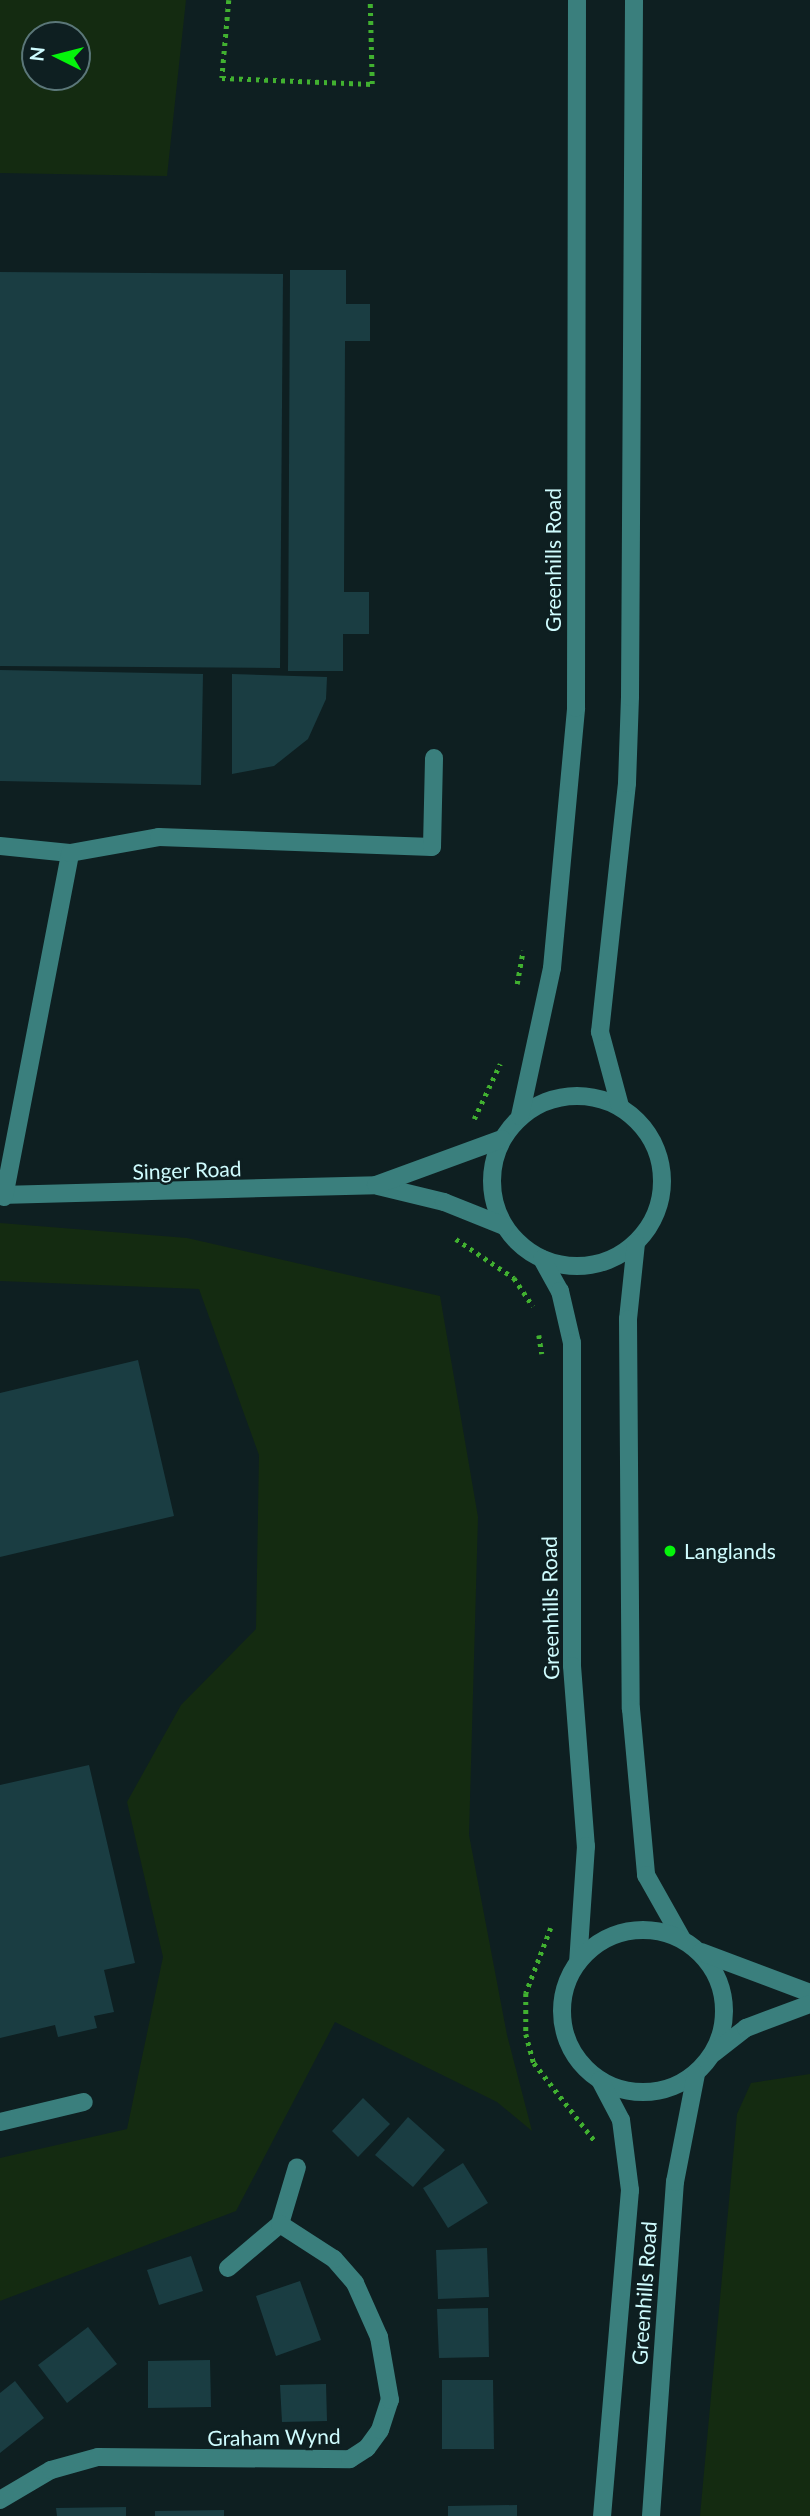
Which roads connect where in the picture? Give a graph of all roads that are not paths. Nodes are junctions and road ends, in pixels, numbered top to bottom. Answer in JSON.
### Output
{"nodes":[{"id":1,"x":577,"y":0,"type":"edge"},
{"id":2,"x":634,"y":0,"type":"edge"},
{"id":3,"x":434,"y":758,"type":"dead end"},
{"id":4,"x":0,"y":846,"type":"edge"},
{"id":5,"x":70,"y":853,"type":"junction"},
{"id":6,"x":620,"y":1106,"type":"junction"},
{"id":7,"x":520,"y":1116,"type":"junction"},
{"id":8,"x":502,"y":1139,"type":"junction"},
{"id":9,"x":376,"y":1185,"type":"junction"},
{"id":10,"x":2,"y":1196,"type":"edge"},
{"id":11,"x":504,"y":1226,"type":"junction"},
{"id":12,"x":636,"y":1243,"type":"junction"},
{"id":13,"x":542,"y":1259,"type":"junction"},
{"id":14,"x":682,"y":1939,"type":"junction"},
{"id":15,"x":698,"y":1951,"type":"junction"},
{"id":16,"x":578,"y":1962,"type":"junction"},
{"id":17,"x":810,"y":1993,"type":"edge"},
{"id":18,"x":810,"y":2004,"type":"edge"},
{"id":19,"x":712,"y":2055,"type":"junction"},
{"id":20,"x":696,"y":2074,"type":"junction"},
{"id":21,"x":600,"y":2080,"type":"junction"},
{"id":22,"x":85,"y":2102,"type":"dead end"},
{"id":23,"x":0,"y":2122,"type":"edge"},
{"id":24,"x":298,"y":2168,"type":"dead end"},
{"id":25,"x":281,"y":2224,"type":"junction"},
{"id":26,"x":228,"y":2268,"type":"dead end"},
{"id":27,"x":0,"y":2500,"type":"edge"},
{"id":28,"x":602,"y":2516,"type":"edge"},
{"id":29,"x":651,"y":2516,"type":"edge"}],
"edges":[{"from":1,"to":7,"type":"street","name":"Greenhills Road"},
{"from":2,"to":6,"type":"street"},
{"from":3,"to":5,"type":"street"},
{"from":4,"to":5,"type":"street"},
{"from":5,"to":10,"type":"street"},
{"from":6,"to":7,"type":"street"},
{"from":6,"to":12,"type":"street"},
{"from":7,"to":8,"type":"street"},
{"from":8,"to":9,"type":"street","name":"Singer Road"},
{"from":8,"to":11,"type":"street"},
{"from":9,"to":10,"type":"street","name":"Singer Road"},
{"from":9,"to":11,"type":"street","name":"Singer Road"},
{"from":11,"to":13,"type":"street"},
{"from":12,"to":13,"type":"street"},
{"from":12,"to":14,"type":"street"},
{"from":13,"to":16,"type":"street","name":"Greenhills Road"},
{"from":14,"to":15,"type":"street"},
{"from":14,"to":16,"type":"street"},
{"from":15,"to":17,"type":"street"},
{"from":15,"to":19,"type":"street"},
{"from":16,"to":21,"type":"street"},
{"from":18,"to":19,"type":"street"},
{"from":19,"to":20,"type":"street"},
{"from":20,"to":21,"type":"street"},
{"from":20,"to":29,"type":"street","name":"Greenhills Road"},
{"from":21,"to":28,"type":"street","name":"Greenhills Road"},
{"from":22,"to":23,"type":"street"},
{"from":24,"to":25,"type":"street"},
{"from":25,"to":26,"type":"street"},
{"from":25,"to":27,"type":"street","name":"Graham Wynd"}]}
